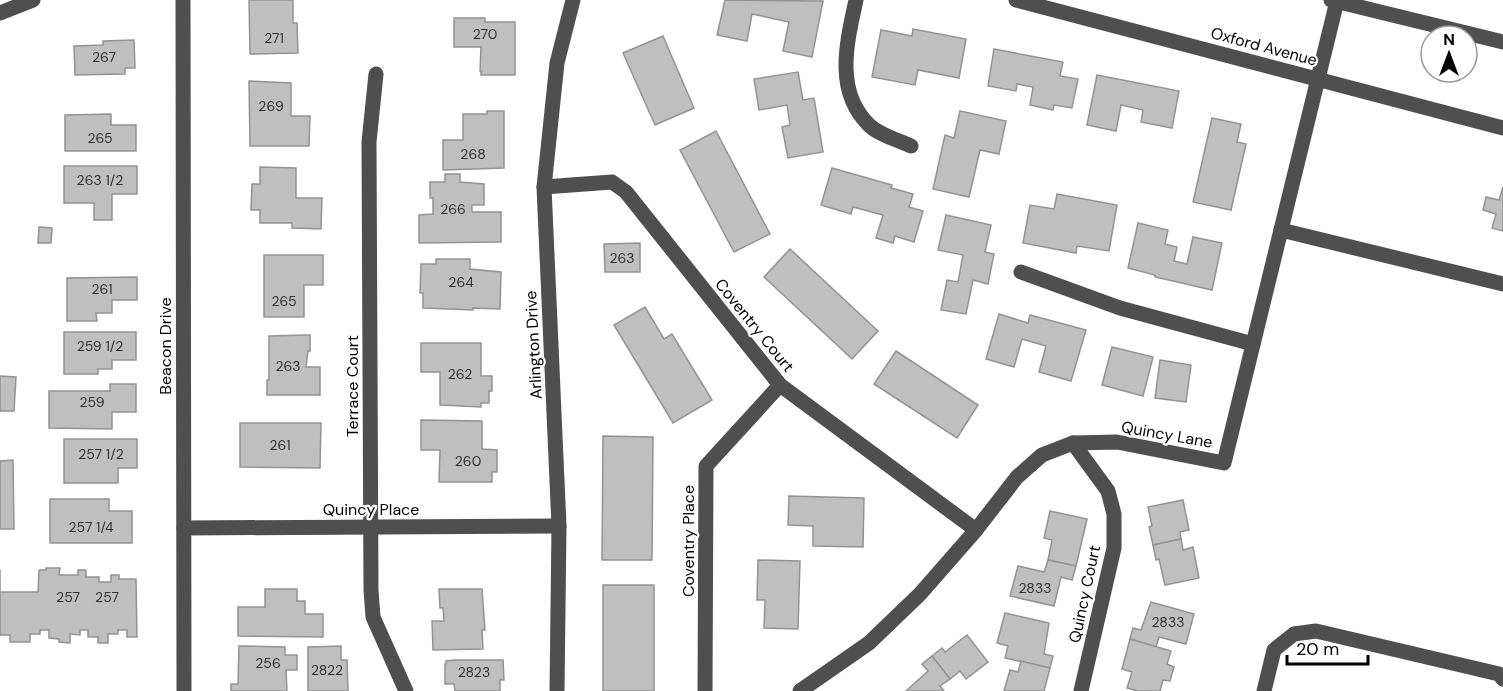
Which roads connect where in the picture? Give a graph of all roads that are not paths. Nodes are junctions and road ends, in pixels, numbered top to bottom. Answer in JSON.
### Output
{"nodes":[{"id":1,"x":33,"y":0,"type":"edge"},
{"id":2,"x":183,"y":0,"type":"edge"},
{"id":3,"x":573,"y":0,"type":"edge"},
{"id":4,"x":856,"y":0,"type":"edge"},
{"id":5,"x":1016,"y":0,"type":"edge"},
{"id":6,"x":1334,"y":1,"type":"edge"},
{"id":7,"x":0,"y":13,"type":"edge"},
{"id":8,"x":1503,"y":42,"type":"edge"},
{"id":9,"x":376,"y":74,"type":"dead end"},
{"id":10,"x":1318,"y":79,"type":"junction"},
{"id":11,"x":1503,"y":129,"type":"edge"},
{"id":12,"x":911,"y":146,"type":"dead end"},
{"id":13,"x":544,"y":187,"type":"junction"},
{"id":14,"x":1281,"y":230,"type":"junction"},
{"id":15,"x":1021,"y":272,"type":"dead end"},
{"id":16,"x":1503,"y":284,"type":"edge"},
{"id":17,"x":1253,"y":344,"type":"junction"},
{"id":18,"x":780,"y":384,"type":"junction"},
{"id":19,"x":1073,"y":443,"type":"junction"},
{"id":20,"x":559,"y":526,"type":"junction"},
{"id":21,"x":370,"y":527,"type":"junction"},
{"id":22,"x":184,"y":528,"type":"junction"},
{"id":23,"x":976,"y":531,"type":"junction"},
{"id":24,"x":1503,"y":679,"type":"edge"},
{"id":25,"x":184,"y":691,"type":"edge"},
{"id":26,"x":406,"y":691,"type":"edge"},
{"id":27,"x":557,"y":691,"type":"edge"},
{"id":28,"x":705,"y":691,"type":"edge"},
{"id":29,"x":800,"y":691,"type":"edge"},
{"id":30,"x":1081,"y":691,"type":"edge"},
{"id":31,"x":1264,"y":691,"type":"edge"}],
"edges":[{"from":1,"to":7,"type":"street"},
{"from":2,"to":22,"type":"street","name":"Beacon Drive"},
{"from":3,"to":13,"type":"street","name":"Arlington Drive"},
{"from":4,"to":12,"type":"street"},
{"from":5,"to":10,"type":"street","name":"Oxford Avenue"},
{"from":6,"to":8,"type":"street"},
{"from":6,"to":10,"type":"street","name":"Quincy Lane"},
{"from":9,"to":21,"type":"street","name":"Terrace Court"},
{"from":10,"to":11,"type":"street","name":"Oxford Avenue"},
{"from":10,"to":14,"type":"street","name":"Quincy Lane"},
{"from":13,"to":18,"type":"street","name":"Coventry Court"},
{"from":13,"to":20,"type":"street","name":"Arlington Drive"},
{"from":14,"to":16,"type":"street"},
{"from":14,"to":17,"type":"street","name":"Quincy Lane"},
{"from":15,"to":17,"type":"street"},
{"from":17,"to":19,"type":"street","name":"Quincy Lane"},
{"from":18,"to":23,"type":"street","name":"Coventry Court"},
{"from":18,"to":28,"type":"street","name":"Coventry Place"},
{"from":19,"to":23,"type":"street","name":"Quincy Lane"},
{"from":19,"to":30,"type":"street","name":"Quincy Court"},
{"from":20,"to":21,"type":"street","name":"Quincy Place"},
{"from":20,"to":27,"type":"street","name":"Arlington Drive"},
{"from":21,"to":22,"type":"street","name":"Quincy Place"},
{"from":21,"to":26,"type":"street","name":"Terrace Court"},
{"from":22,"to":25,"type":"street","name":"Beacon Drive"},
{"from":23,"to":29,"type":"street","name":"Quincy Lane"},
{"from":24,"to":31,"type":"street"}]}
